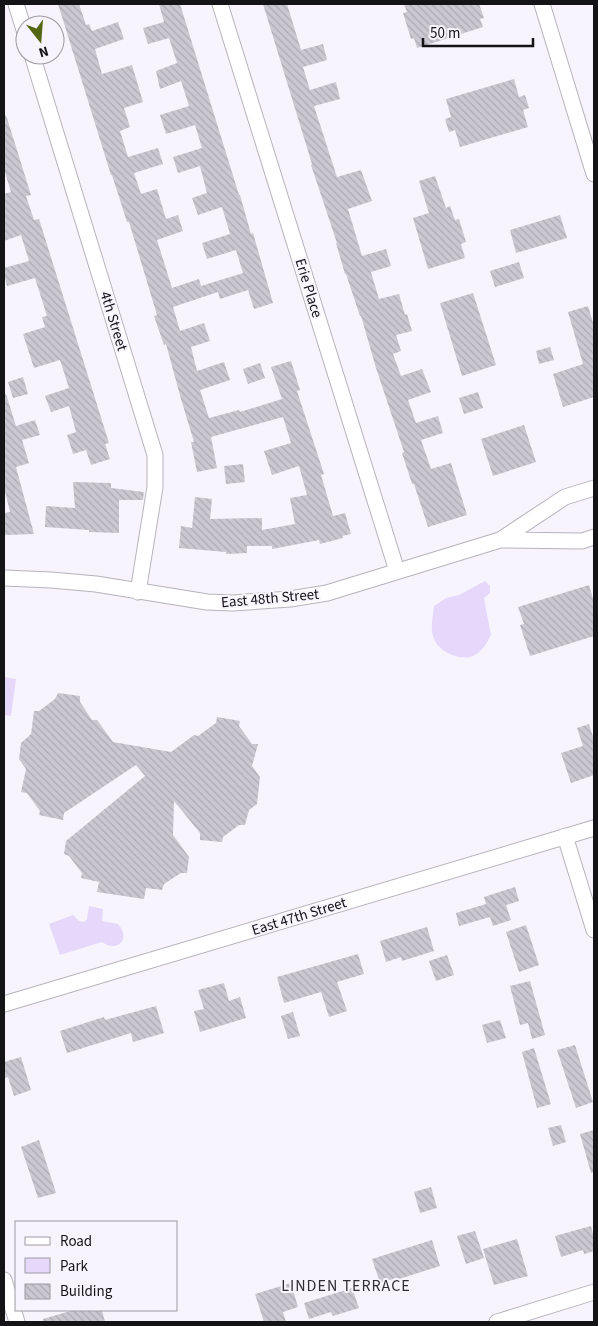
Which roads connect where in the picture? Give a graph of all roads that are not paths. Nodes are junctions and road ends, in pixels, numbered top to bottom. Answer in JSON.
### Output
{"nodes":[{"id":1,"x":220,"y":4,"type":"edge"},
{"id":2,"x":542,"y":4,"type":"edge"},
{"id":3,"x":35,"y":65,"type":"edge"},
{"id":4,"x":594,"y":174,"type":"edge"},
{"id":5,"x":594,"y":488,"type":"edge"},
{"id":6,"x":594,"y":537,"type":"edge"},
{"id":7,"x":500,"y":540,"type":"junction"},
{"id":8,"x":397,"y":571,"type":"junction"},
{"id":9,"x":4,"y":578,"type":"edge"},
{"id":10,"x":138,"y":592,"type":"junction"},
{"id":11,"x":594,"y":828,"type":"edge"},
{"id":12,"x":565,"y":836,"type":"junction"},
{"id":13,"x":594,"y":930,"type":"edge"},
{"id":14,"x":4,"y":1004,"type":"edge"},
{"id":15,"x":4,"y":1280,"type":"edge"},
{"id":16,"x":594,"y":1292,"type":"edge"},
{"id":17,"x":17,"y":1322,"type":"edge"},
{"id":18,"x":496,"y":1322,"type":"edge"}],
"edges":[{"from":1,"to":8,"type":"street","name":"Erie Place"},
{"from":2,"to":4,"type":"street"},
{"from":3,"to":10,"type":"street","name":"4th Street"},
{"from":5,"to":7,"type":"street","name":"East 48th Street"},
{"from":6,"to":7,"type":"street","name":"East 48th Street"},
{"from":7,"to":8,"type":"street","name":"East 48th Street"},
{"from":8,"to":10,"type":"street","name":"East 48th Street"},
{"from":9,"to":10,"type":"street","name":"East 48th Street"},
{"from":11,"to":12,"type":"street","name":"East 47th Street"},
{"from":12,"to":13,"type":"street"},
{"from":12,"to":14,"type":"street","name":"East 47th Street"},
{"from":15,"to":17,"type":"street"},
{"from":16,"to":18,"type":"street"}]}
